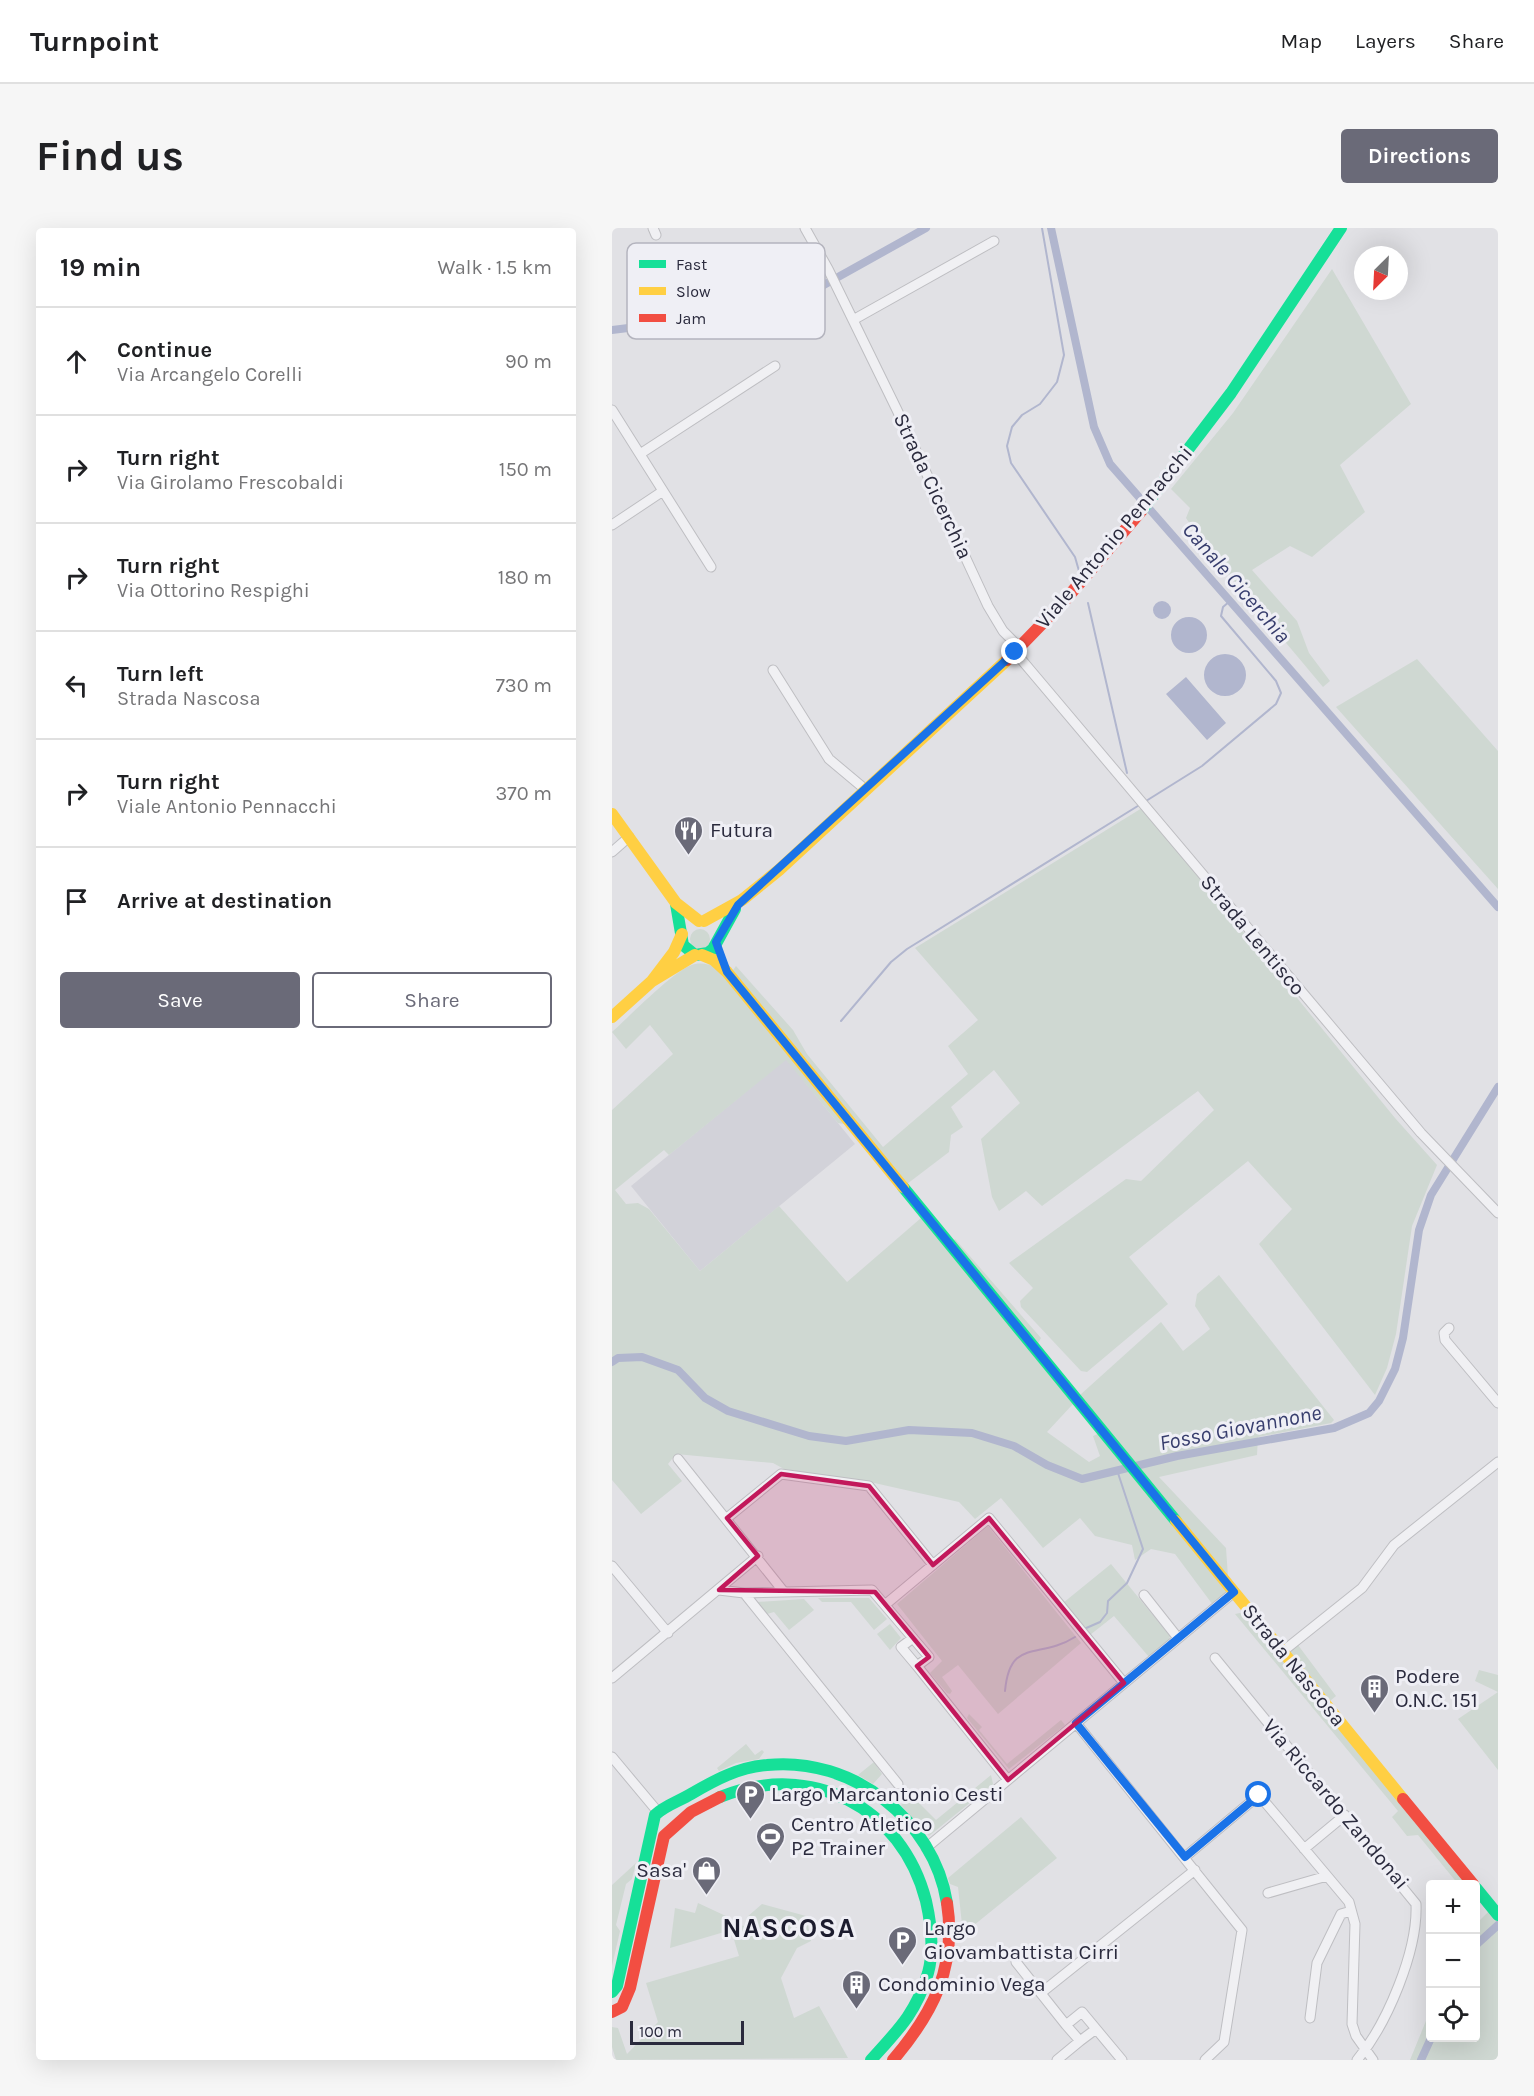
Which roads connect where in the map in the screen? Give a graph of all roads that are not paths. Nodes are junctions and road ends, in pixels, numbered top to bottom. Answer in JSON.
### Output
{"nodes":[{"id":1,"x":804,"y":228,"type":"edge"},
{"id":2,"x":1341,"y":228,"type":"edge"},
{"id":3,"x":994,"y":241,"type":"dead end"},
{"id":4,"x":813,"y":243,"type":"edge"},
{"id":5,"x":825,"y":264,"type":"edge"},
{"id":6,"x":853,"y":320,"type":"junction"},
{"id":7,"x":775,"y":366,"type":"dead end"},
{"id":8,"x":612,"y":410,"type":"edge"},
{"id":9,"x":640,"y":454,"type":"junction"},
{"id":10,"x":663,"y":490,"type":"junction"},
{"id":11,"x":612,"y":525,"type":"edge"},
{"id":12,"x":711,"y":567,"type":"dead end"},
{"id":13,"x":1017,"y":649,"type":"junction"},
{"id":14,"x":773,"y":670,"type":"dead end"},
{"id":15,"x":866,"y":790,"type":"junction"},
{"id":16,"x":612,"y":814,"type":"edge"},
{"id":17,"x":629,"y":837,"type":"junction"},
{"id":18,"x":612,"y":852,"type":"edge"},
{"id":19,"x":676,"y":903,"type":"junction"},
{"id":20,"x":738,"y":905,"type":"junction"},
{"id":21,"x":702,"y":921,"type":"junction"},
{"id":22,"x":682,"y":935,"type":"junction"},
{"id":23,"x":716,"y":940,"type":"junction"},
{"id":24,"x":699,"y":955,"type":"junction"},
{"id":25,"x":727,"y":972,"type":"junction"},
{"id":26,"x":652,"y":981,"type":"junction"},
{"id":27,"x":612,"y":1017,"type":"edge"},
{"id":28,"x":1498,"y":1213,"type":"edge"},
{"id":29,"x":1449,"y":1328,"type":"dead end"},
{"id":30,"x":1498,"y":1403,"type":"edge"},
{"id":31,"x":678,"y":1459,"type":"dead end"},
{"id":32,"x":1498,"y":1462,"type":"edge"},
{"id":33,"x":727,"y":1518,"type":"junction"},
{"id":34,"x":759,"y":1556,"type":"junction"},
{"id":35,"x":933,"y":1565,"type":"junction"},
{"id":36,"x":612,"y":1566,"type":"edge"},
{"id":37,"x":719,"y":1590,"type":"junction"},
{"id":38,"x":784,"y":1592,"type":"junction"},
{"id":39,"x":1234,"y":1592,"type":"junction"},
{"id":40,"x":744,"y":1593,"type":"junction"},
{"id":41,"x":1144,"y":1596,"type":"dead end"},
{"id":42,"x":886,"y":1604,"type":"junction"},
{"id":43,"x":668,"y":1633,"type":"junction"},
{"id":44,"x":913,"y":1638,"type":"junction"},
{"id":45,"x":1178,"y":1638,"type":"junction"},
{"id":46,"x":1282,"y":1652,"type":"junction"},
{"id":47,"x":1215,"y":1658,"type":"dead end"},
{"id":48,"x":917,"y":1666,"type":"junction"},
{"id":49,"x":612,"y":1678,"type":"edge"},
{"id":50,"x":1124,"y":1683,"type":"junction"},
{"id":51,"x":1076,"y":1723,"type":"junction"},
{"id":52,"x":612,"y":1757,"type":"edge"},
{"id":53,"x":819,"y":1768,"type":"junction"},
{"id":54,"x":1008,"y":1780,"type":"junction"},
{"id":55,"x":898,"y":1784,"type":"dead end"},
{"id":56,"x":814,"y":1787,"type":"junction"},
{"id":57,"x":658,"y":1813,"type":"junction"},
{"id":58,"x":1345,"y":1815,"type":"junction"},
{"id":59,"x":678,"y":1823,"type":"junction"},
{"id":60,"x":668,"y":1833,"type":"junction"},
{"id":61,"x":927,"y":1848,"type":"junction"},
{"id":62,"x":1304,"y":1849,"type":"junction"},
{"id":63,"x":1185,"y":1857,"type":"junction"},
{"id":64,"x":1195,"y":1870,"type":"junction"},
{"id":65,"x":1327,"y":1876,"type":"junction"},
{"id":66,"x":1470,"y":1880,"type":"edge"},
{"id":67,"x":1268,"y":1893,"type":"dead end"},
{"id":68,"x":1480,"y":1893,"type":"edge"},
{"id":69,"x":1352,"y":1911,"type":"junction"},
{"id":70,"x":1498,"y":1916,"type":"edge"},
{"id":71,"x":1016,"y":1962,"type":"dead end"},
{"id":72,"x":929,"y":1970,"type":"junction"},
{"id":73,"x":945,"y":1973,"type":"junction"},
{"id":74,"x":614,"y":1991,"type":"edge"},
{"id":75,"x":1041,"y":1993,"type":"junction"},
{"id":76,"x":625,"y":2003,"type":"junction"},
{"id":77,"x":612,"y":2012,"type":"edge"},
{"id":78,"x":1310,"y":2018,"type":"dead end"},
{"id":79,"x":1066,"y":2025,"type":"junction"},
{"id":80,"x":1096,"y":2028,"type":"junction"},
{"id":81,"x":1080,"y":2041,"type":"junction"},
{"id":82,"x":1365,"y":2051,"type":"junction"},
{"id":83,"x":871,"y":2060,"type":"edge"},
{"id":84,"x":893,"y":2060,"type":"edge"},
{"id":85,"x":1058,"y":2060,"type":"edge"},
{"id":86,"x":1122,"y":2060,"type":"edge"},
{"id":87,"x":1206,"y":2060,"type":"edge"},
{"id":88,"x":1358,"y":2060,"type":"edge"},
{"id":89,"x":1373,"y":2060,"type":"edge"}],
"edges":[{"from":1,"to":4,"type":"street","name":"Strada Cicerchia"},
{"from":2,"to":13,"type":"street","name":"Viale Antonio Pennacchi"},
{"from":3,"to":6,"type":"street"},
{"from":5,"to":6,"type":"street","name":"Strada Cicerchia"},
{"from":6,"to":13,"type":"street","name":"Strada Cicerchia"},
{"from":7,"to":9,"type":"street"},
{"from":8,"to":9,"type":"street"},
{"from":9,"to":10,"type":"street"},
{"from":10,"to":11,"type":"street"},
{"from":10,"to":12,"type":"street"},
{"from":13,"to":15,"type":"street","name":"Viale Antonio Pennacchi"},
{"from":13,"to":28,"type":"street","name":"Strada Lentisco"},
{"from":14,"to":15,"type":"street"},
{"from":15,"to":20,"type":"street","name":"Viale Antonio Pennacchi"},
{"from":16,"to":17,"type":"street"},
{"from":17,"to":18,"type":"street"},
{"from":17,"to":19,"type":"street"},
{"from":19,"to":21,"type":"street"},
{"from":19,"to":22,"type":"street"},
{"from":20,"to":21,"type":"street","name":"Viale Antonio Pennacchi"},
{"from":20,"to":23,"type":"street","name":"Viale Antonio Pennacchi"},
{"from":21,"to":22,"type":"street"},
{"from":21,"to":23,"type":"street"},
{"from":22,"to":24,"type":"street"},
{"from":22,"to":26,"type":"street"},
{"from":23,"to":24,"type":"street"},
{"from":23,"to":25,"type":"street","name":"Strada Nascosa"},
{"from":24,"to":25,"type":"street","name":"Strada Nascosa"},
{"from":24,"to":26,"type":"street"},
{"from":25,"to":39,"type":"street","name":"Strada Nascosa"},
{"from":26,"to":27,"type":"street"},
{"from":29,"to":30,"type":"street"},
{"from":31,"to":33,"type":"street"},
{"from":32,"to":46,"type":"street"},
{"from":33,"to":34,"type":"street"},
{"from":33,"to":35,"type":"street"},
{"from":34,"to":37,"type":"street"},
{"from":34,"to":38,"type":"street"},
{"from":35,"to":42,"type":"street"},
{"from":35,"to":50,"type":"street"},
{"from":36,"to":43,"type":"street"},
{"from":37,"to":40,"type":"street"},
{"from":37,"to":43,"type":"street"},
{"from":38,"to":40,"type":"street"},
{"from":38,"to":42,"type":"street"},
{"from":39,"to":45,"type":"street"},
{"from":39,"to":46,"type":"street","name":"Strada Nascosa"},
{"from":40,"to":55,"type":"street"},
{"from":41,"to":45,"type":"street"},
{"from":42,"to":44,"type":"street"},
{"from":43,"to":49,"type":"street"},
{"from":44,"to":48,"type":"street"},
{"from":44,"to":48,"type":"street"},
{"from":45,"to":50,"type":"street"},
{"from":46,"to":66,"type":"street","name":"Strada Nascosa"},
{"from":47,"to":58,"type":"street","name":"Via Riccardo Zandonai"},
{"from":48,"to":54,"type":"street"},
{"from":50,"to":51,"type":"street"},
{"from":51,"to":54,"type":"street"},
{"from":51,"to":63,"type":"street"},
{"from":52,"to":57,"type":"street"},
{"from":53,"to":56,"type":"street"},
{"from":53,"to":57,"type":"street"},
{"from":53,"to":61,"type":"street"},
{"from":54,"to":61,"type":"street"},
{"from":56,"to":59,"type":"street"},
{"from":56,"to":72,"type":"street"},
{"from":57,"to":59,"type":"street"},
{"from":57,"to":60,"type":"street"},
{"from":57,"to":74,"type":"street"},
{"from":58,"to":62,"type":"street"},
{"from":58,"to":82,"type":"street","name":"Via Riccardo Zandonai"},
{"from":59,"to":60,"type":"street"},
{"from":60,"to":76,"type":"street"},
{"from":61,"to":73,"type":"street"},
{"from":62,"to":63,"type":"street"},
{"from":62,"to":65,"type":"street"},
{"from":63,"to":64,"type":"street"},
{"from":64,"to":75,"type":"street"},
{"from":64,"to":87,"type":"street"},
{"from":65,"to":67,"type":"street"},
{"from":65,"to":69,"type":"street"},
{"from":68,"to":70,"type":"street"},
{"from":69,"to":78,"type":"street"},
{"from":69,"to":82,"type":"street"},
{"from":71,"to":75,"type":"street"},
{"from":72,"to":73,"type":"street"},
{"from":72,"to":83,"type":"street"},
{"from":73,"to":84,"type":"street"},
{"from":74,"to":76,"type":"street"},
{"from":75,"to":79,"type":"street"},
{"from":76,"to":77,"type":"street"},
{"from":79,"to":80,"type":"street"},
{"from":79,"to":81,"type":"street"},
{"from":80,"to":81,"type":"street"},
{"from":80,"to":86,"type":"street"},
{"from":81,"to":85,"type":"street"},
{"from":82,"to":88,"type":"street","name":"Via Riccardo Zandonai"},
{"from":82,"to":89,"type":"street"}]}
